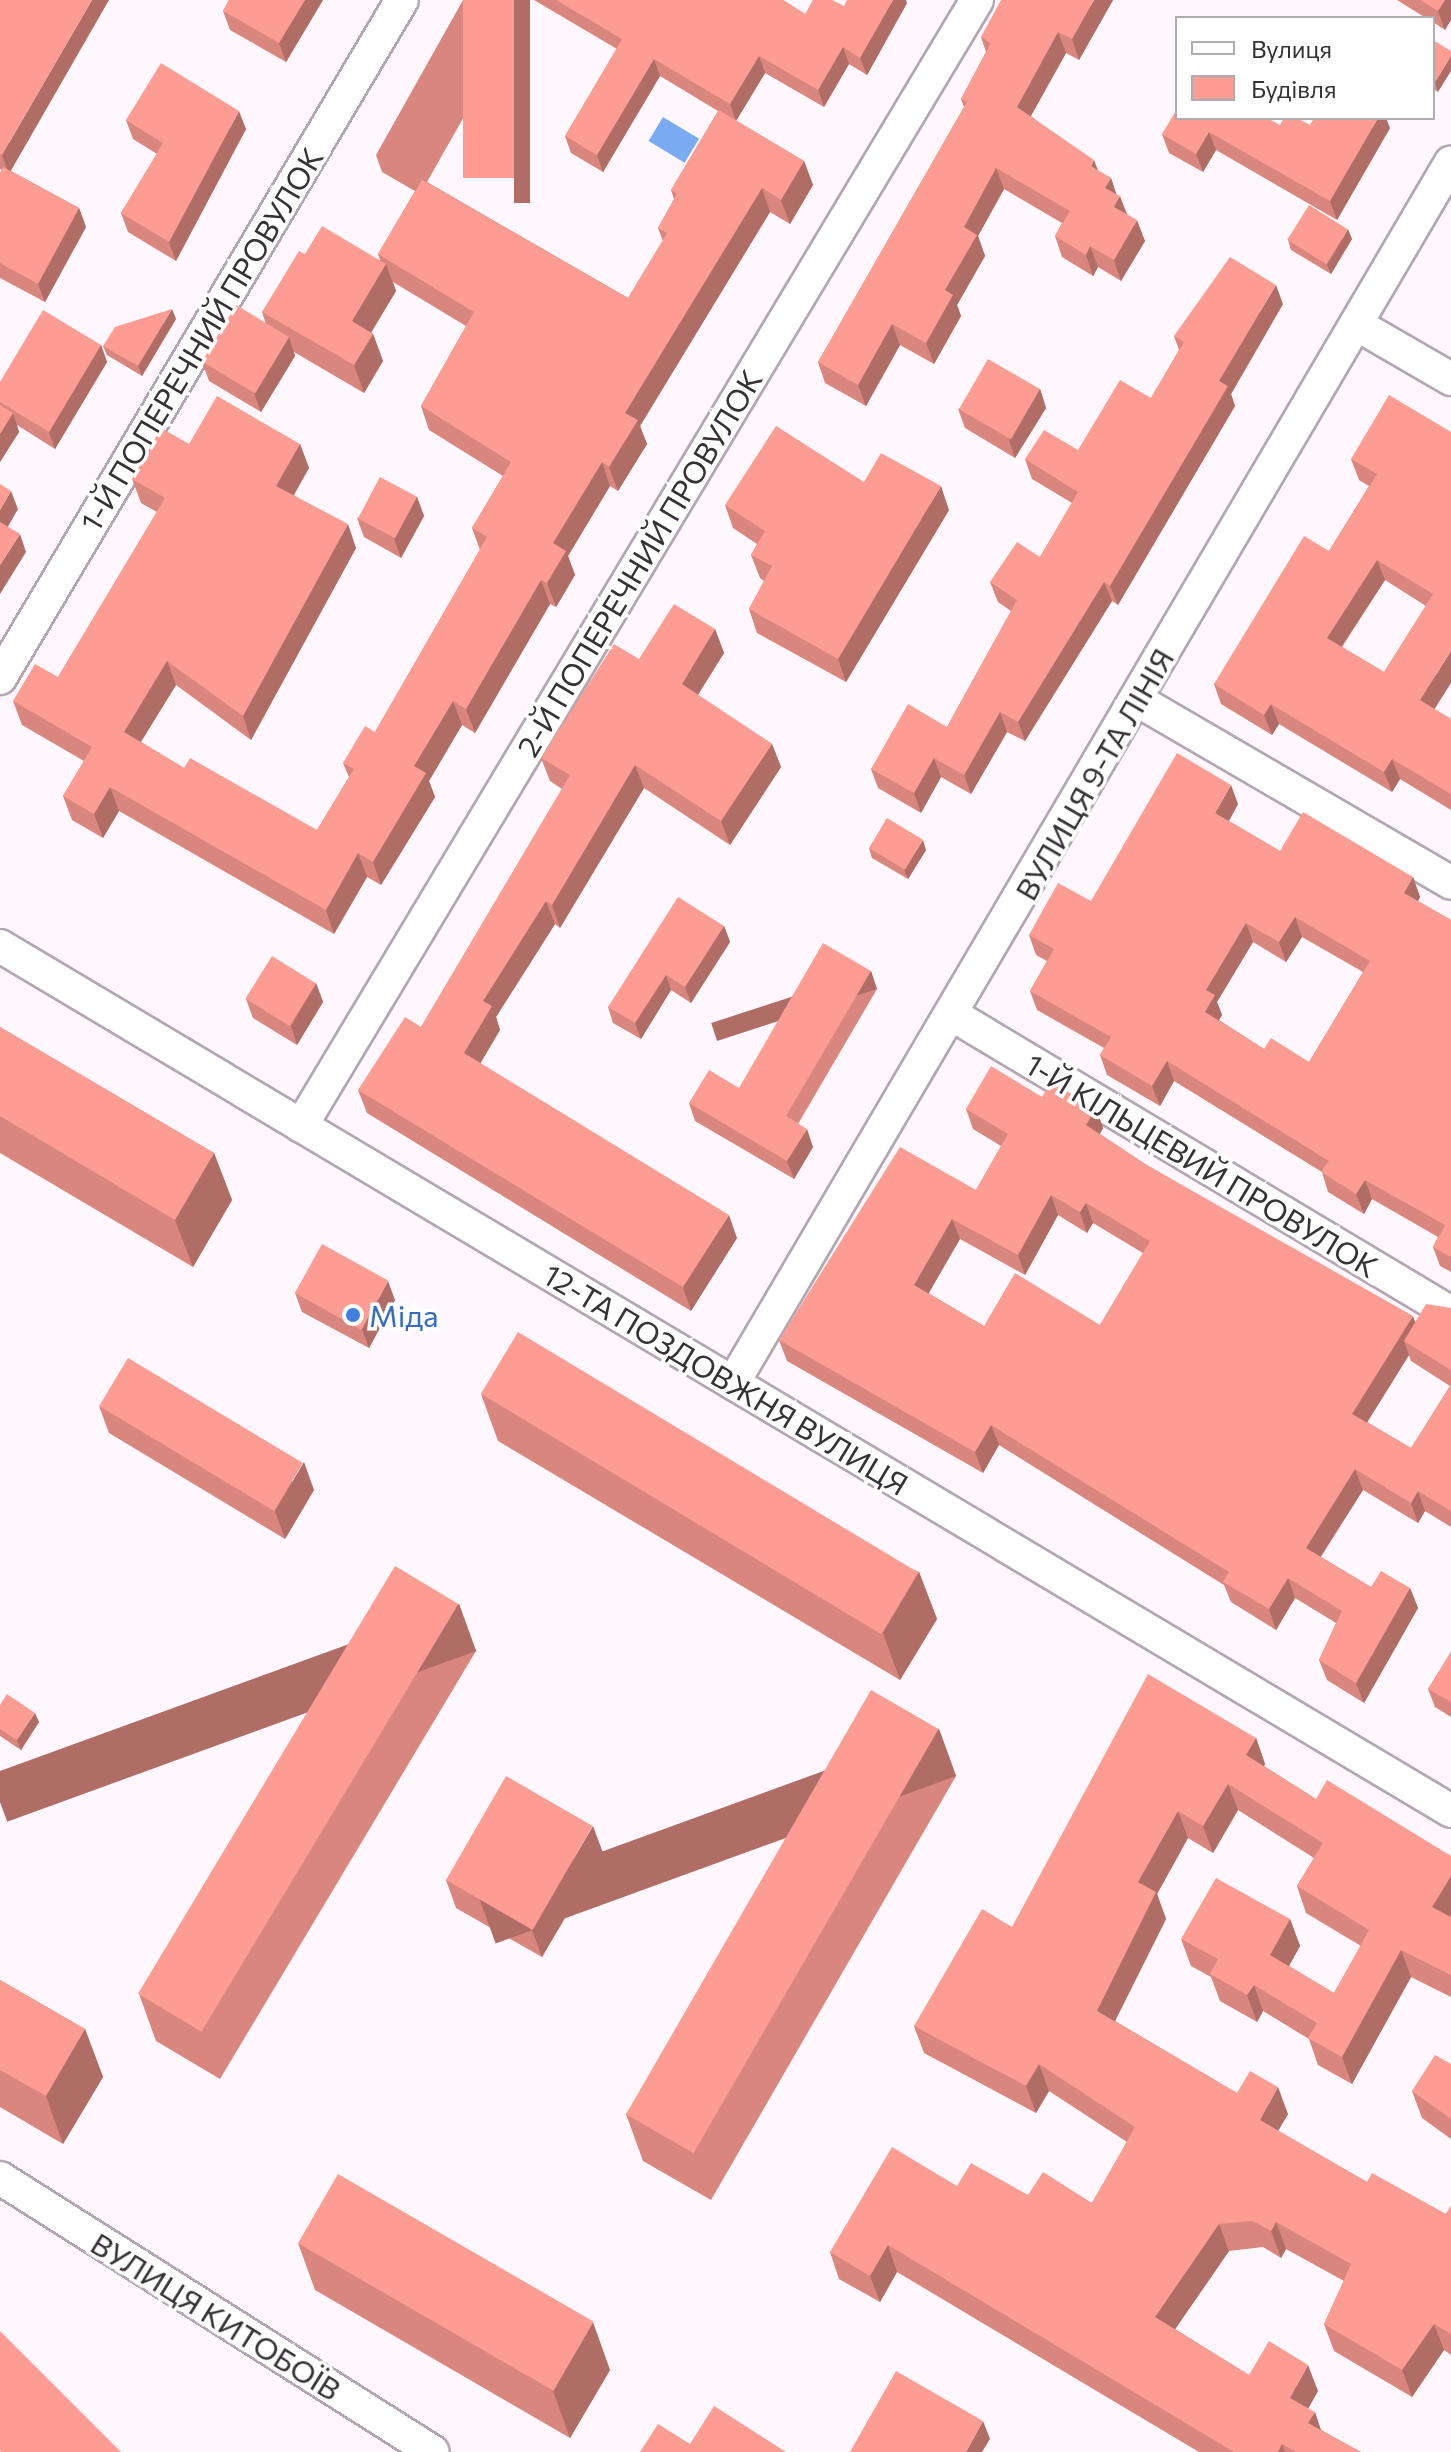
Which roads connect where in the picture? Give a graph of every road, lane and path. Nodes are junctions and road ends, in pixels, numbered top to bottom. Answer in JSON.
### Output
{"nodes":[{"id":1,"x":402,"y":0,"type":"edge"},
{"id":2,"x":977,"y":0,"type":"edge"},
{"id":3,"x":1451,"y":162,"type":"edge"},
{"id":4,"x":1356,"y":324,"type":"junction"},
{"id":5,"x":1451,"y":379,"type":"edge"},
{"id":6,"x":0,"y":678,"type":"edge"},
{"id":7,"x":1137,"y":700,"type":"junction"},
{"id":8,"x":1451,"y":883,"type":"edge"},
{"id":9,"x":0,"y":946,"type":"edge"},
{"id":10,"x":953,"y":1015,"type":"junction"},
{"id":11,"x":301,"y":1126,"type":"junction"},
{"id":12,"x":1451,"y":1313,"type":"edge"},
{"id":13,"x":733,"y":1383,"type":"junction"},
{"id":14,"x":1451,"y":1811,"type":"edge"},
{"id":15,"x":0,"y":2178,"type":"edge"},
{"id":16,"x":433,"y":2452,"type":"edge"}],
"edges":[{"from":1,"to":6,"type":"street","name":"1-Й ПОПЕРЕЧНИЙ ПРОВУЛОК"},
{"from":2,"to":11,"type":"street","name":"2-Й ПОПЕРЕЧНИЙ ПРОВУЛОК"},
{"from":3,"to":4,"type":"street","name":"ВУЛИЦЯ 9-ТА ЛІНІЯ"},
{"from":4,"to":5,"type":"street"},
{"from":4,"to":7,"type":"street","name":"ВУЛИЦЯ 9-ТА ЛІНІЯ"},
{"from":7,"to":8,"type":"street"},
{"from":7,"to":10,"type":"street","name":"ВУЛИЦЯ 9-ТА ЛІНІЯ"},
{"from":9,"to":11,"type":"street","name":"12-ТА ПОЗДОВЖНЯ ВУЛИЦЯ"},
{"from":10,"to":12,"type":"street","name":"1-Й КІЛЬЦЕВИЙ ПРОВУЛОК"},
{"from":10,"to":13,"type":"street","name":"ВУЛИЦЯ 9-ТА ЛІНІЯ"},
{"from":11,"to":13,"type":"street","name":"12-ТА ПОЗДОВЖНЯ ВУЛИЦЯ"},
{"from":13,"to":14,"type":"street","name":"12-ТА ПОЗДОВЖНЯ ВУЛИЦЯ"},
{"from":15,"to":16,"type":"street","name":"ВУЛИЦЯ КИТОБОЇВ"}]}
